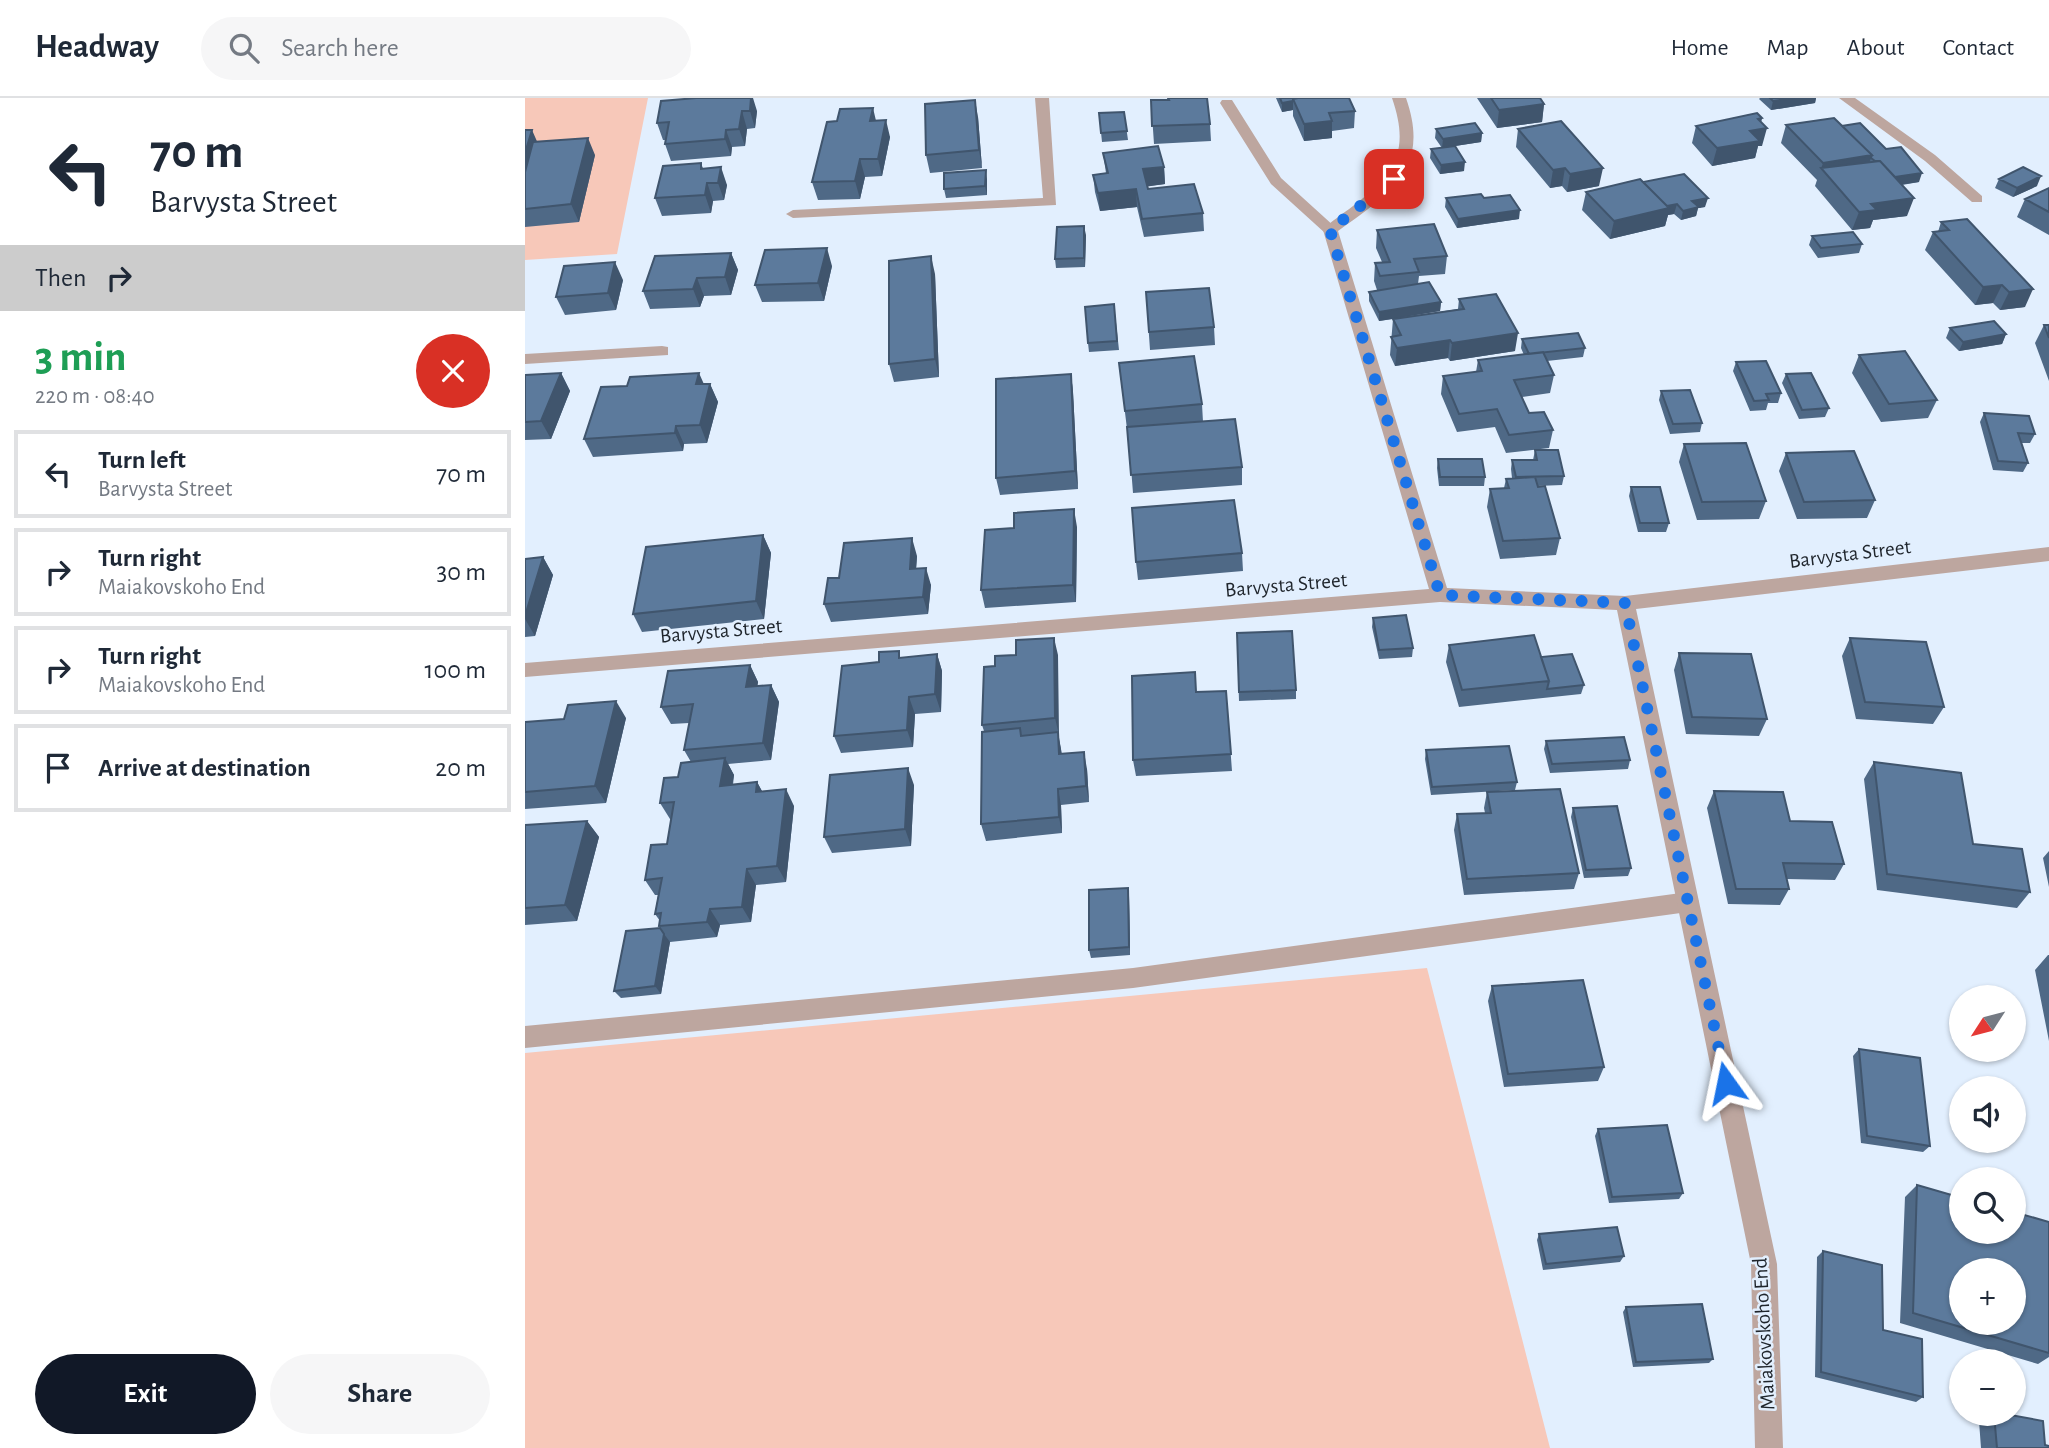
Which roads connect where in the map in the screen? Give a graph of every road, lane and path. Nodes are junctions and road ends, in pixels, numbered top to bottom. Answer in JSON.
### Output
{"nodes":[{"id":1,"x":1042,"y":98,"type":"edge"},
{"id":2,"x":1399,"y":98,"type":"edge"},
{"id":3,"x":1846,"y":98,"type":"edge"},
{"id":4,"x":1227,"y":103,"type":"dead end"},
{"id":5,"x":1977,"y":199,"type":"dead end"},
{"id":6,"x":793,"y":214,"type":"dead end"},
{"id":7,"x":1330,"y":230,"type":"junction"},
{"id":8,"x":662,"y":351,"type":"dead end"},
{"id":9,"x":525,"y":359,"type":"edge"},
{"id":10,"x":2049,"y":554,"type":"edge"},
{"id":11,"x":1440,"y":595,"type":"junction"},
{"id":12,"x":1625,"y":603,"type":"junction"},
{"id":13,"x":525,"y":670,"type":"edge"},
{"id":14,"x":1689,"y":902,"type":"junction"},
{"id":15,"x":525,"y":1037,"type":"edge"},
{"id":16,"x":1769,"y":1448,"type":"edge"}],
"edges":[{"from":1,"to":6,"type":"street"},
{"from":2,"to":7,"type":"street"},
{"from":3,"to":5,"type":"street"},
{"from":4,"to":7,"type":"street"},
{"from":7,"to":11,"type":"street"},
{"from":8,"to":9,"type":"street"},
{"from":10,"to":12,"type":"street","name":"Barvysta Street"},
{"from":11,"to":12,"type":"street","name":"Barvysta Street"},
{"from":11,"to":13,"type":"street","name":"Barvysta Street"},
{"from":12,"to":14,"type":"street","name":"Maiakovskoho End"},
{"from":14,"to":15,"type":"street"},
{"from":14,"to":16,"type":"street","name":"Maiakovskoho End"}]}
